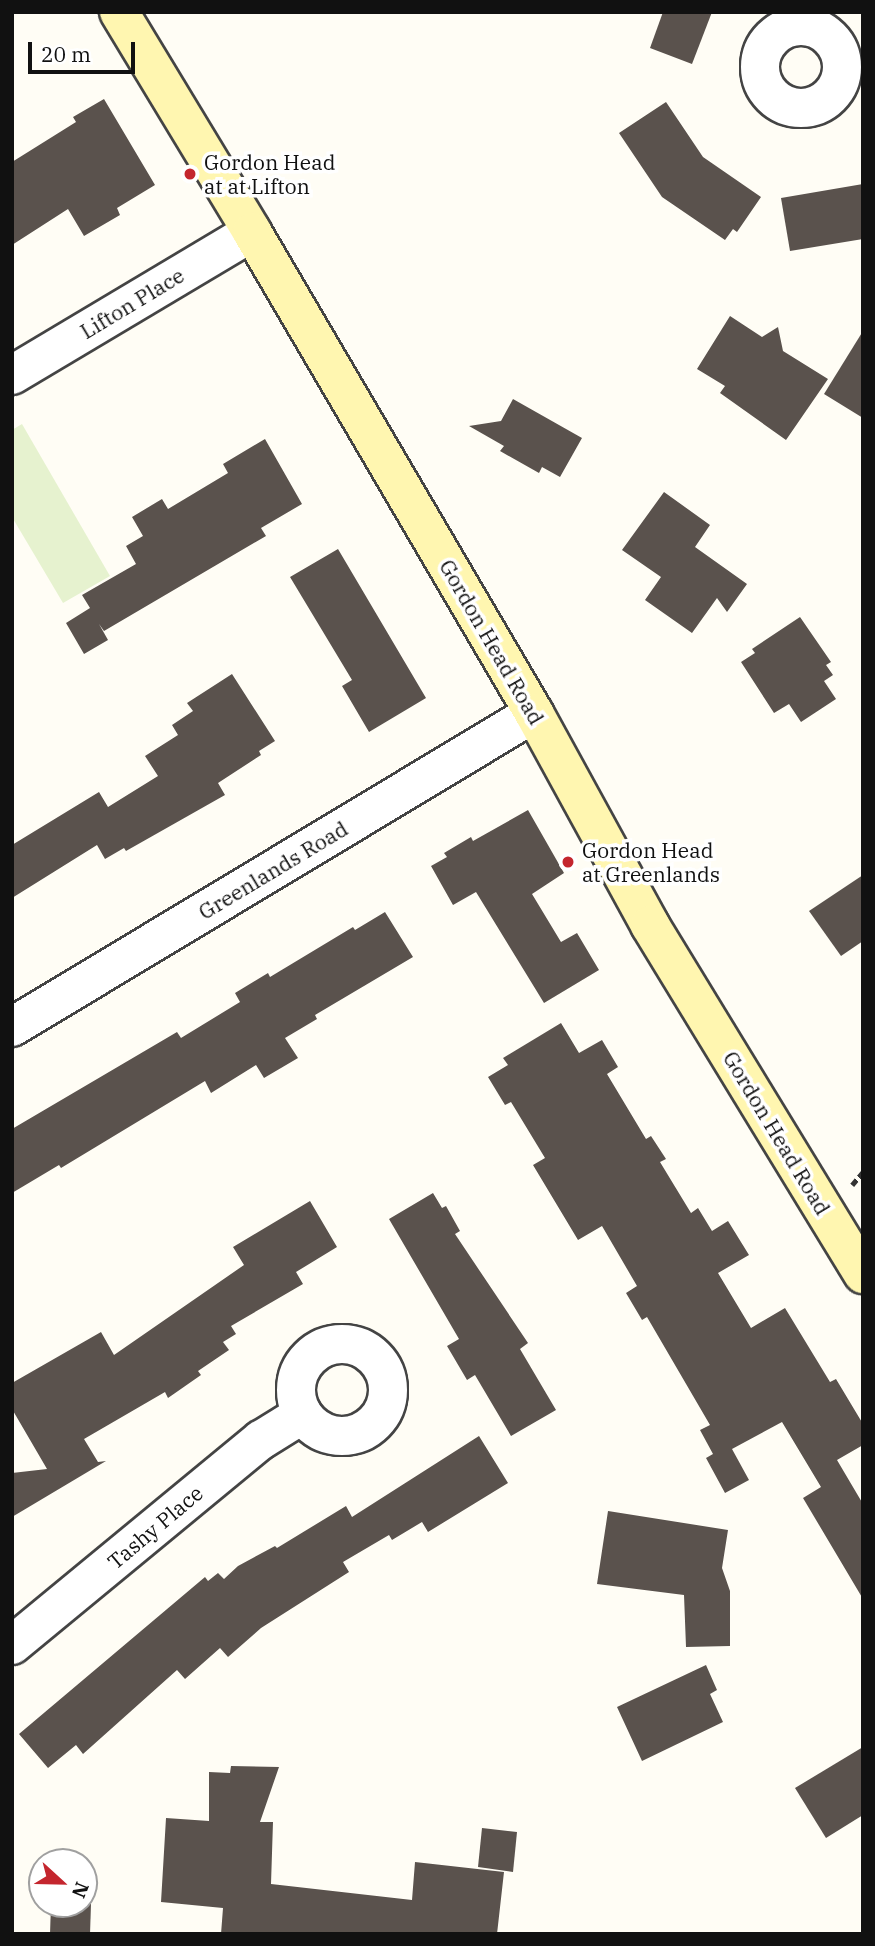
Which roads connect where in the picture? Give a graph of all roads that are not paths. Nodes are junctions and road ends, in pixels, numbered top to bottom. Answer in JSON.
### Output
{"nodes":[{"id":1,"x":119,"y":12,"type":"edge"},
{"id":2,"x":252,"y":232,"type":"junction"},
{"id":3,"x":12,"y":375,"type":"edge"},
{"id":4,"x":534,"y":713,"type":"junction"},
{"id":5,"x":12,"y":1027,"type":"edge"},
{"id":6,"x":863,"y":1274,"type":"edge"},
{"id":7,"x":303,"y":1414,"type":"dead end"},
{"id":8,"x":12,"y":1645,"type":"edge"}],
"edges":[{"from":1,"to":2,"type":"main road","name":"Gordon Head Road"},
{"from":2,"to":3,"type":"street","name":"Lifton Place"},
{"from":2,"to":4,"type":"main road","name":"Gordon Head Road"},
{"from":4,"to":5,"type":"street","name":"Greenlands Road"},
{"from":4,"to":6,"type":"main road","name":"Gordon Head Road"},
{"from":7,"to":8,"type":"street","name":"Tashy Place"}]}
